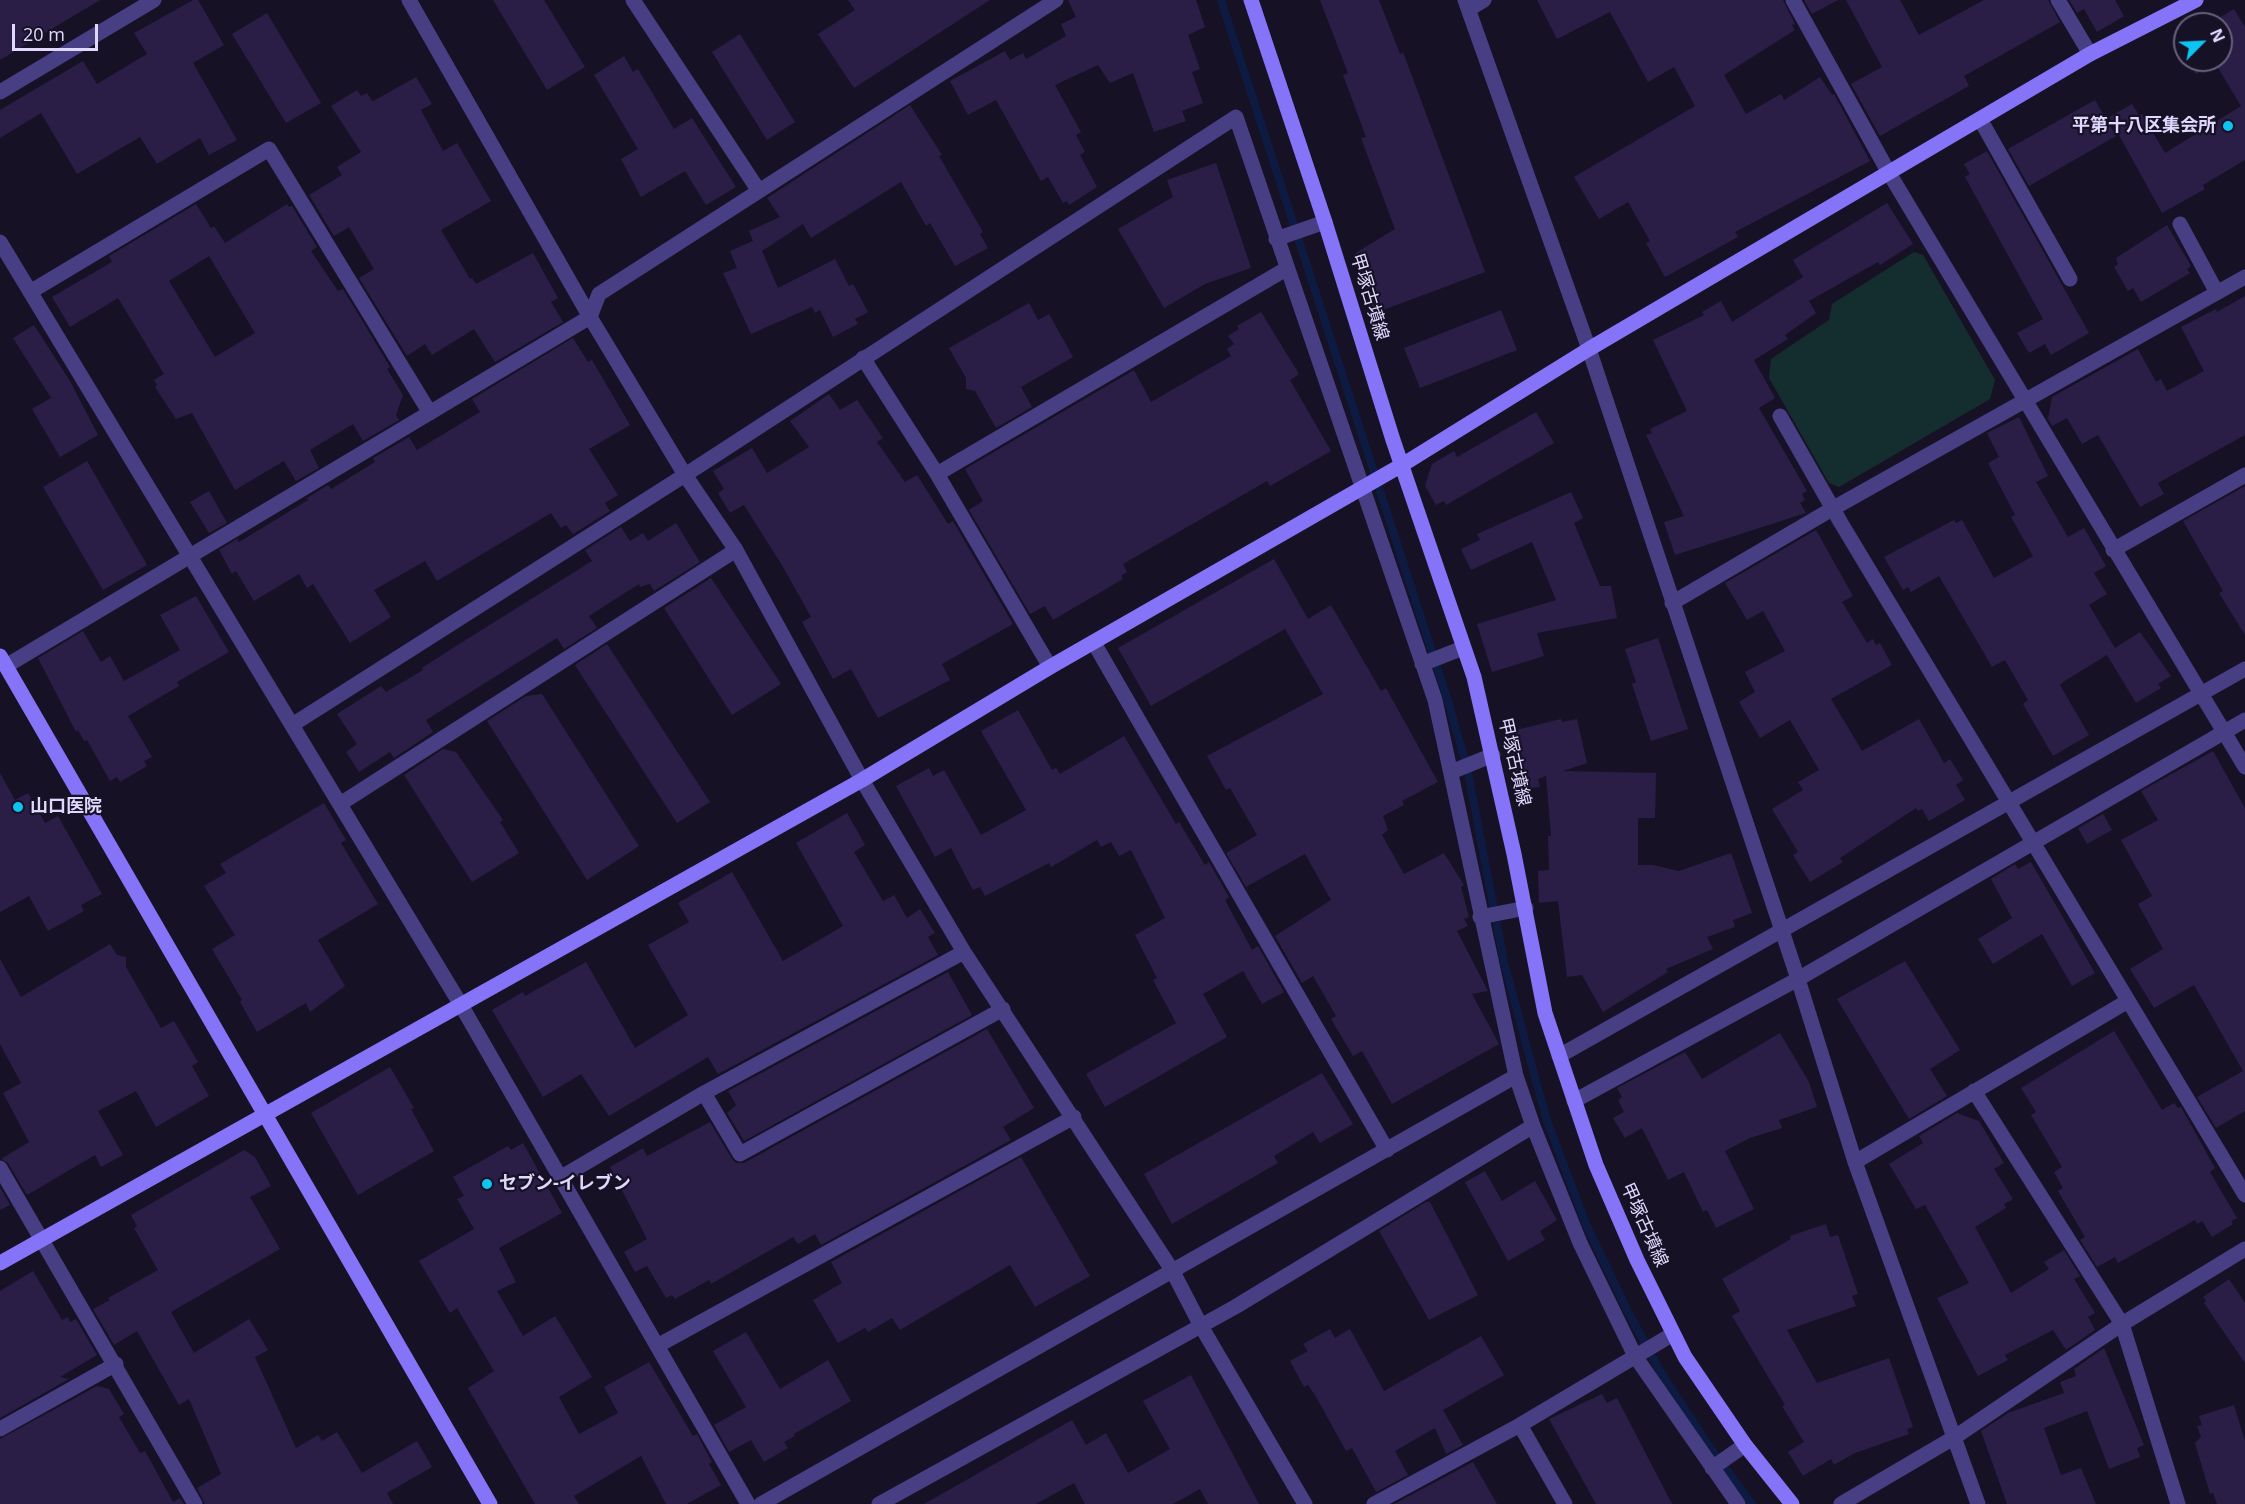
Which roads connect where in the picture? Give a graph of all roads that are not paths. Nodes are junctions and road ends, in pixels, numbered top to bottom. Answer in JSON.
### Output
{"nodes":[{"id":1,"x":154,"y":0,"type":"edge"},
{"id":2,"x":409,"y":0,"type":"edge"},
{"id":3,"x":633,"y":0,"type":"edge"},
{"id":4,"x":1056,"y":0,"type":"edge"},
{"id":5,"x":1251,"y":0,"type":"edge"},
{"id":6,"x":1484,"y":0,"type":"edge"},
{"id":7,"x":1793,"y":0,"type":"edge"},
{"id":8,"x":2058,"y":0,"type":"edge"},
{"id":9,"x":2196,"y":0,"type":"edge"},
{"id":10,"x":1467,"y":4,"type":"edge"},
{"id":11,"x":2090,"y":54,"type":"junction"},
{"id":12,"x":0,"y":92,"type":"edge"},
{"id":13,"x":1980,"y":119,"type":"junction"},
{"id":14,"x":1889,"y":173,"type":"junction"},
{"id":15,"x":759,"y":191,"type":"junction"},
{"id":16,"x":1325,"y":222,"type":"junction"},
{"id":17,"x":2180,"y":224,"type":"dead end"},
{"id":18,"x":1291,"y":235,"type":"junction"},
{"id":19,"x":0,"y":242,"type":"edge"},
{"id":20,"x":1286,"y":269,"type":"junction"},
{"id":21,"x":2245,"y":277,"type":"edge"},
{"id":22,"x":2070,"y":279,"type":"dead end"},
{"id":23,"x":2216,"y":291,"type":"junction"},
{"id":24,"x":30,"y":292,"type":"junction"},
{"id":25,"x":591,"y":317,"type":"junction"},
{"id":26,"x":1589,"y":349,"type":"junction"},
{"id":27,"x":863,"y":358,"type":"junction"},
{"id":28,"x":2024,"y":400,"type":"junction"},
{"id":29,"x":430,"y":413,"type":"junction"},
{"id":30,"x":1780,"y":416,"type":"dead end"},
{"id":31,"x":1396,"y":469,"type":"junction"},
{"id":32,"x":686,"y":474,"type":"junction"},
{"id":33,"x":937,"y":474,"type":"junction"},
{"id":34,"x":2245,"y":475,"type":"edge"},
{"id":35,"x":1365,"y":486,"type":"junction"},
{"id":36,"x":1832,"y":509,"type":"junction"},
{"id":37,"x":736,"y":550,"type":"junction"},
{"id":38,"x":2113,"y":550,"type":"junction"},
{"id":39,"x":189,"y":556,"type":"junction"},
{"id":40,"x":1671,"y":603,"type":"junction"},
{"id":41,"x":1094,"y":643,"type":"junction"},
{"id":42,"x":1463,"y":648,"type":"junction"},
{"id":43,"x":3,"y":661,"type":"edge"},
{"id":44,"x":1422,"y":664,"type":"junction"},
{"id":45,"x":1050,"y":667,"type":"junction"},
{"id":46,"x":2245,"y":669,"type":"edge"},
{"id":47,"x":2202,"y":695,"type":"junction"},
{"id":48,"x":2245,"y":720,"type":"edge"},
{"id":49,"x":292,"y":725,"type":"junction"},
{"id":50,"x":2224,"y":732,"type":"junction"},
{"id":51,"x":1493,"y":755,"type":"junction"},
{"id":52,"x":2245,"y":767,"type":"edge"},
{"id":53,"x":1451,"y":772,"type":"junction"},
{"id":54,"x":862,"y":780,"type":"junction"},
{"id":55,"x":2010,"y":803,"type":"junction"},
{"id":56,"x":340,"y":804,"type":"junction"},
{"id":57,"x":2034,"y":843,"type":"junction"},
{"id":58,"x":1526,"y":908,"type":"junction"},
{"id":59,"x":1480,"y":917,"type":"junction"},
{"id":60,"x":1781,"y":932,"type":"junction"},
{"id":61,"x":964,"y":952,"type":"junction"},
{"id":62,"x":1798,"y":979,"type":"junction"},
{"id":63,"x":2128,"y":1001,"type":"junction"},
{"id":64,"x":461,"y":1005,"type":"junction"},
{"id":65,"x":1003,"y":1009,"type":"junction"},
{"id":66,"x":1559,"y":1056,"type":"junction"},
{"id":67,"x":1516,"y":1076,"type":"junction"},
{"id":68,"x":1974,"y":1091,"type":"junction"},
{"id":69,"x":704,"y":1093,"type":"junction"},
{"id":70,"x":1574,"y":1101,"type":"junction"},
{"id":71,"x":265,"y":1113,"type":"junction"},
{"id":72,"x":1074,"y":1117,"type":"junction"},
{"id":73,"x":1533,"y":1126,"type":"junction"},
{"id":74,"x":1387,"y":1150,"type":"junction"},
{"id":75,"x":1855,"y":1162,"type":"junction"},
{"id":76,"x":0,"y":1168,"type":"edge"},
{"id":77,"x":560,"y":1178,"type":"junction"},
{"id":78,"x":2245,"y":1195,"type":"edge"},
{"id":79,"x":41,"y":1239,"type":"junction"},
{"id":80,"x":2245,"y":1249,"type":"edge"},
{"id":81,"x":0,"y":1263,"type":"edge"},
{"id":82,"x":1172,"y":1270,"type":"junction"},
{"id":83,"x":2122,"y":1324,"type":"junction"},
{"id":84,"x":1202,"y":1326,"type":"junction"},
{"id":85,"x":1667,"y":1338,"type":"junction"},
{"id":86,"x":657,"y":1346,"type":"junction"},
{"id":87,"x":1639,"y":1354,"type":"junction"},
{"id":88,"x":116,"y":1364,"type":"junction"},
{"id":89,"x":1520,"y":1425,"type":"junction"},
{"id":90,"x":0,"y":1429,"type":"edge"},
{"id":91,"x":1955,"y":1437,"type":"junction"},
{"id":92,"x":1740,"y":1449,"type":"junction"},
{"id":93,"x":1715,"y":1466,"type":"junction"},
{"id":94,"x":195,"y":1504,"type":"edge"},
{"id":95,"x":490,"y":1504,"type":"edge"},
{"id":96,"x":748,"y":1504,"type":"edge"},
{"id":97,"x":761,"y":1504,"type":"edge"},
{"id":98,"x":879,"y":1504,"type":"edge"},
{"id":99,"x":1305,"y":1504,"type":"edge"},
{"id":100,"x":1374,"y":1504,"type":"edge"},
{"id":101,"x":1565,"y":1504,"type":"edge"},
{"id":102,"x":1738,"y":1504,"type":"edge"},
{"id":103,"x":1792,"y":1504,"type":"edge"},
{"id":104,"x":1841,"y":1504,"type":"edge"},
{"id":105,"x":1978,"y":1504,"type":"edge"},
{"id":106,"x":2178,"y":1504,"type":"edge"}],
"edges":[{"from":1,"to":12,"type":"street"},
{"from":2,"to":25,"type":"street"},
{"from":3,"to":15,"type":"street"},
{"from":4,"to":15,"type":"street"},
{"from":5,"to":16,"type":"street","name":"甲塚古墳線"},
{"from":6,"to":10,"type":"street"},
{"from":7,"to":14,"type":"street"},
{"from":8,"to":11,"type":"street"},
{"from":9,"to":11,"type":"street"},
{"from":10,"to":26,"type":"street"},
{"from":11,"to":13,"type":"street"},
{"from":13,"to":14,"type":"street"},
{"from":13,"to":22,"type":"street"},
{"from":14,"to":26,"type":"street"},
{"from":14,"to":28,"type":"street"},
{"from":15,"to":25,"type":"street"},
{"from":16,"to":18,"type":"street"},
{"from":16,"to":31,"type":"street","name":"甲塚古墳線"},
{"from":17,"to":23,"type":"street"},
{"from":18,"to":20,"type":"street"},
{"from":18,"to":27,"type":"street"},
{"from":19,"to":24,"type":"street"},
{"from":20,"to":33,"type":"street"},
{"from":20,"to":35,"type":"street"},
{"from":21,"to":23,"type":"street"},
{"from":23,"to":28,"type":"street"},
{"from":24,"to":29,"type":"street"},
{"from":24,"to":39,"type":"street"},
{"from":25,"to":29,"type":"street"},
{"from":25,"to":32,"type":"street"},
{"from":26,"to":31,"type":"street"},
{"from":26,"to":40,"type":"street"},
{"from":27,"to":32,"type":"street"},
{"from":27,"to":33,"type":"street"},
{"from":28,"to":36,"type":"street"},
{"from":28,"to":38,"type":"street"},
{"from":29,"to":39,"type":"street"},
{"from":30,"to":36,"type":"street"},
{"from":31,"to":35,"type":"street"},
{"from":31,"to":42,"type":"street","name":"甲塚古墳線"},
{"from":32,"to":37,"type":"street"},
{"from":32,"to":49,"type":"street"},
{"from":33,"to":45,"type":"street"},
{"from":34,"to":38,"type":"street"},
{"from":35,"to":41,"type":"street"},
{"from":35,"to":44,"type":"street"},
{"from":36,"to":40,"type":"street"},
{"from":36,"to":55,"type":"street"},
{"from":37,"to":54,"type":"street"},
{"from":37,"to":56,"type":"street"},
{"from":38,"to":47,"type":"street"},
{"from":39,"to":43,"type":"street"},
{"from":39,"to":49,"type":"street"},
{"from":40,"to":60,"type":"street"},
{"from":41,"to":45,"type":"street"},
{"from":41,"to":74,"type":"street"},
{"from":42,"to":44,"type":"street"},
{"from":42,"to":51,"type":"street","name":"甲塚古墳線"},
{"from":43,"to":71,"type":"street"},
{"from":44,"to":53,"type":"street"},
{"from":45,"to":54,"type":"street"},
{"from":46,"to":47,"type":"street"},
{"from":47,"to":50,"type":"street"},
{"from":47,"to":55,"type":"street"},
{"from":48,"to":50,"type":"street"},
{"from":49,"to":56,"type":"street"},
{"from":50,"to":52,"type":"street"},
{"from":50,"to":57,"type":"street"},
{"from":51,"to":53,"type":"street"},
{"from":51,"to":58,"type":"street","name":"甲塚古墳線"},
{"from":53,"to":59,"type":"street"},
{"from":54,"to":61,"type":"street"},
{"from":54,"to":64,"type":"street"},
{"from":55,"to":57,"type":"street"},
{"from":55,"to":60,"type":"street"},
{"from":56,"to":64,"type":"street"},
{"from":57,"to":62,"type":"street"},
{"from":57,"to":63,"type":"street"},
{"from":58,"to":59,"type":"street"},
{"from":58,"to":66,"type":"street","name":"甲塚古墳線"},
{"from":59,"to":67,"type":"street"},
{"from":60,"to":62,"type":"street"},
{"from":60,"to":66,"type":"street"},
{"from":61,"to":65,"type":"street"},
{"from":61,"to":69,"type":"street"},
{"from":62,"to":70,"type":"street"},
{"from":62,"to":75,"type":"street"},
{"from":63,"to":68,"type":"street"},
{"from":63,"to":78,"type":"street"},
{"from":64,"to":71,"type":"street"},
{"from":64,"to":77,"type":"street"},
{"from":65,"to":69,"type":"street"},
{"from":65,"to":72,"type":"street"},
{"from":66,"to":70,"type":"street","name":"甲塚古墳線"},
{"from":67,"to":73,"type":"street"},
{"from":67,"to":74,"type":"street"},
{"from":68,"to":75,"type":"street"},
{"from":68,"to":83,"type":"street"},
{"from":69,"to":77,"type":"street"},
{"from":70,"to":85,"type":"street","name":"甲塚古墳線"},
{"from":71,"to":79,"type":"street"},
{"from":71,"to":95,"type":"street"},
{"from":72,"to":82,"type":"street"},
{"from":72,"to":86,"type":"street"},
{"from":73,"to":84,"type":"street"},
{"from":73,"to":87,"type":"street"},
{"from":74,"to":82,"type":"street"},
{"from":75,"to":91,"type":"street"},
{"from":76,"to":79,"type":"street"},
{"from":77,"to":86,"type":"street"},
{"from":79,"to":81,"type":"street"},
{"from":79,"to":88,"type":"street"},
{"from":80,"to":83,"type":"street"},
{"from":82,"to":84,"type":"street"},
{"from":82,"to":97,"type":"street"},
{"from":83,"to":91,"type":"street"},
{"from":83,"to":106,"type":"street"},
{"from":84,"to":98,"type":"street"},
{"from":84,"to":99,"type":"street"},
{"from":85,"to":87,"type":"street"},
{"from":85,"to":92,"type":"street","name":"甲塚古墳線"},
{"from":86,"to":96,"type":"street"},
{"from":87,"to":89,"type":"street"},
{"from":87,"to":93,"type":"street"},
{"from":88,"to":90,"type":"street"},
{"from":88,"to":94,"type":"street"},
{"from":89,"to":100,"type":"street"},
{"from":89,"to":101,"type":"street"},
{"from":91,"to":104,"type":"street"},
{"from":91,"to":105,"type":"street"},
{"from":92,"to":93,"type":"street"},
{"from":92,"to":103,"type":"street","name":"甲塚古墳線"},
{"from":93,"to":102,"type":"street"}]}
